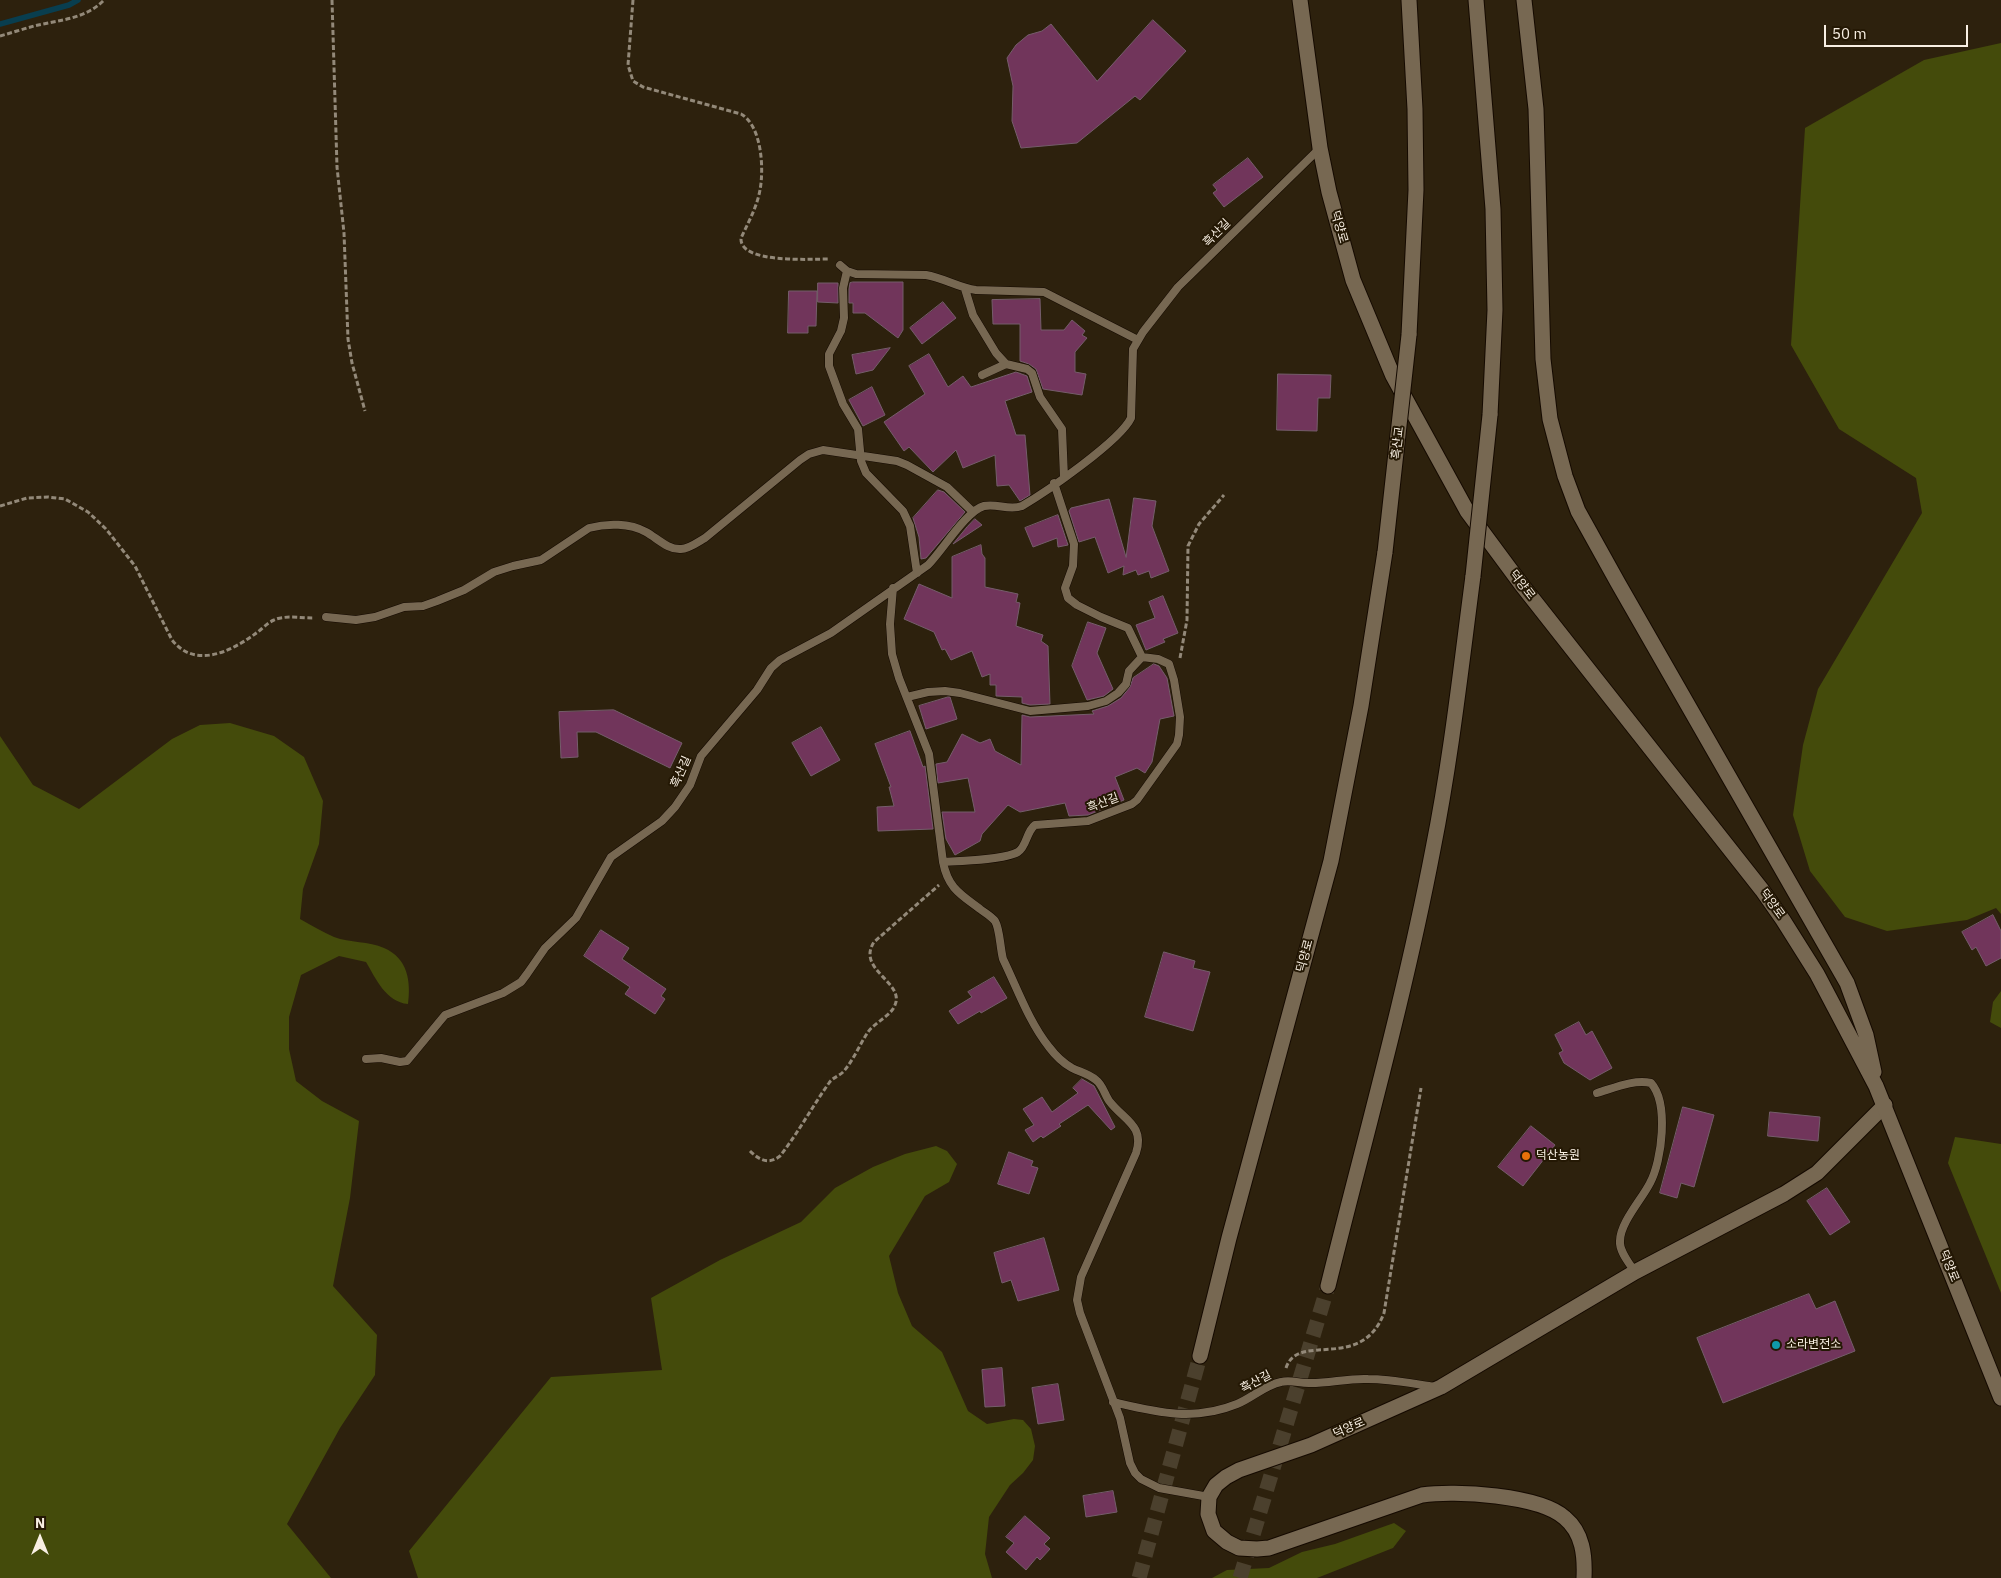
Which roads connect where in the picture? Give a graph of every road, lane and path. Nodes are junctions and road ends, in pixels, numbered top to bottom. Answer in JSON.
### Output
{"nodes":[{"id":1,"x":104,"y":0,"type":"edge"},
{"id":2,"x":332,"y":0,"type":"edge"},
{"id":3,"x":633,"y":0,"type":"edge"},
{"id":4,"x":1300,"y":0,"type":"edge"},
{"id":5,"x":1409,"y":0,"type":"edge"},
{"id":6,"x":1476,"y":0,"type":"edge"},
{"id":7,"x":1524,"y":0,"type":"edge"},
{"id":8,"x":0,"y":36,"type":"edge"},
{"id":9,"x":1320,"y":148,"type":"junction"},
{"id":10,"x":840,"y":265,"type":"joint"},
{"id":11,"x":847,"y":271,"type":"junction"},
{"id":12,"x":965,"y":289,"type":"junction"},
{"id":13,"x":1138,"y":340,"type":"junction"},
{"id":14,"x":1006,"y":364,"type":"junction"},
{"id":15,"x":982,"y":374,"type":"dead end"},
{"id":16,"x":365,"y":411,"type":"dead end"},
{"id":17,"x":861,"y":456,"type":"junction"},
{"id":18,"x":1064,"y":477,"type":"junction"},
{"id":19,"x":1054,"y":484,"type":"junction"},
{"id":20,"x":1224,"y":495,"type":"dead end"},
{"id":21,"x":0,"y":506,"type":"edge"},
{"id":22,"x":972,"y":511,"type":"junction"},
{"id":23,"x":1385,"y":552,"type":"joint"},
{"id":24,"x":917,"y":573,"type":"junction"},
{"id":25,"x":893,"y":588,"type":"junction"},
{"id":26,"x":326,"y":617,"type":"joint"},
{"id":27,"x":1142,"y":657,"type":"junction"},
{"id":28,"x":1174,"y":680,"type":"junction"},
{"id":29,"x":907,"y":697,"type":"junction"},
{"id":30,"x":943,"y":862,"type":"junction"},
{"id":31,"x":947,"y":878,"type":"junction"},
{"id":32,"x":366,"y":1059,"type":"dead end"},
{"id":33,"x":1876,"y":1086,"type":"junction"},
{"id":34,"x":1421,"y":1088,"type":"dead end"},
{"id":35,"x":1597,"y":1093,"type":"dead end"},
{"id":36,"x":1885,"y":1105,"type":"junction"},
{"id":37,"x":750,"y":1151,"type":"dead end"},
{"id":38,"x":1635,"y":1272,"type":"junction"},
{"id":39,"x":1328,"y":1286,"type":"tunnel mouth"},
{"id":40,"x":1200,"y":1356,"type":"tunnel mouth"},
{"id":41,"x":1282,"y":1381,"type":"junction"},
{"id":42,"x":1441,"y":1387,"type":"junction"},
{"id":43,"x":2001,"y":1398,"type":"edge"},
{"id":44,"x":1113,"y":1402,"type":"junction"},
{"id":45,"x":1209,"y":1497,"type":"junction"},
{"id":46,"x":1584,"y":1578,"type":"edge"}],
"edges":[{"from":1,"to":8,"type":"path"},
{"from":2,"to":16,"type":"path"},
{"from":3,"to":10,"type":"path"},
{"from":4,"to":9,"type":"main road","name":"덕양로"},
{"from":5,"to":23,"type":"main road","name":"흑산교","bridge":true},
{"from":6,"to":39,"type":"main road","bridge":true},
{"from":7,"to":33,"type":"main road"},
{"from":9,"to":13,"type":"lane","name":"흑산길"},
{"from":9,"to":33,"type":"main road","name":"덕양로"},
{"from":10,"to":11,"type":"lane"},
{"from":11,"to":12,"type":"lane"},
{"from":11,"to":17,"type":"lane"},
{"from":12,"to":13,"type":"lane"},
{"from":12,"to":14,"type":"lane"},
{"from":13,"to":18,"type":"lane","name":"흑산길"},
{"from":14,"to":15,"type":"lane"},
{"from":14,"to":18,"type":"lane"},
{"from":17,"to":22,"type":"lane"},
{"from":17,"to":24,"type":"lane"},
{"from":17,"to":26,"type":"lane"},
{"from":18,"to":19,"type":"lane","name":"흑산길"},
{"from":19,"to":22,"type":"lane","name":"흑산길"},
{"from":19,"to":27,"type":"lane"},
{"from":20,"to":28,"type":"path"},
{"from":21,"to":26,"type":"path"},
{"from":22,"to":24,"type":"lane","name":"흑산길"},
{"from":23,"to":40,"type":"main road","name":"덕양로"},
{"from":24,"to":25,"type":"lane","name":"흑산길"},
{"from":25,"to":29,"type":"lane"},
{"from":25,"to":32,"type":"lane","name":"흑산길"},
{"from":27,"to":28,"type":"lane","name":"흑산길"},
{"from":27,"to":29,"type":"lane"},
{"from":28,"to":30,"type":"lane","name":"흑산길"},
{"from":29,"to":30,"type":"lane"},
{"from":30,"to":31,"type":"lane"},
{"from":31,"to":37,"type":"path"},
{"from":31,"to":44,"type":"lane"},
{"from":33,"to":36,"type":"main road","name":"덕양로"},
{"from":34,"to":41,"type":"path"},
{"from":35,"to":38,"type":"lane"},
{"from":36,"to":38,"type":"main road","name":"덕양로"},
{"from":36,"to":43,"type":"main road","name":"덕양로"},
{"from":38,"to":42,"type":"main road","name":"덕양로"},
{"from":41,"to":42,"type":"lane","name":"흑산길"},
{"from":41,"to":44,"type":"lane","name":"흑산길"},
{"from":42,"to":45,"type":"main road","name":"덕양로"},
{"from":44,"to":45,"type":"lane"},
{"from":45,"to":46,"type":"main road"}]}
